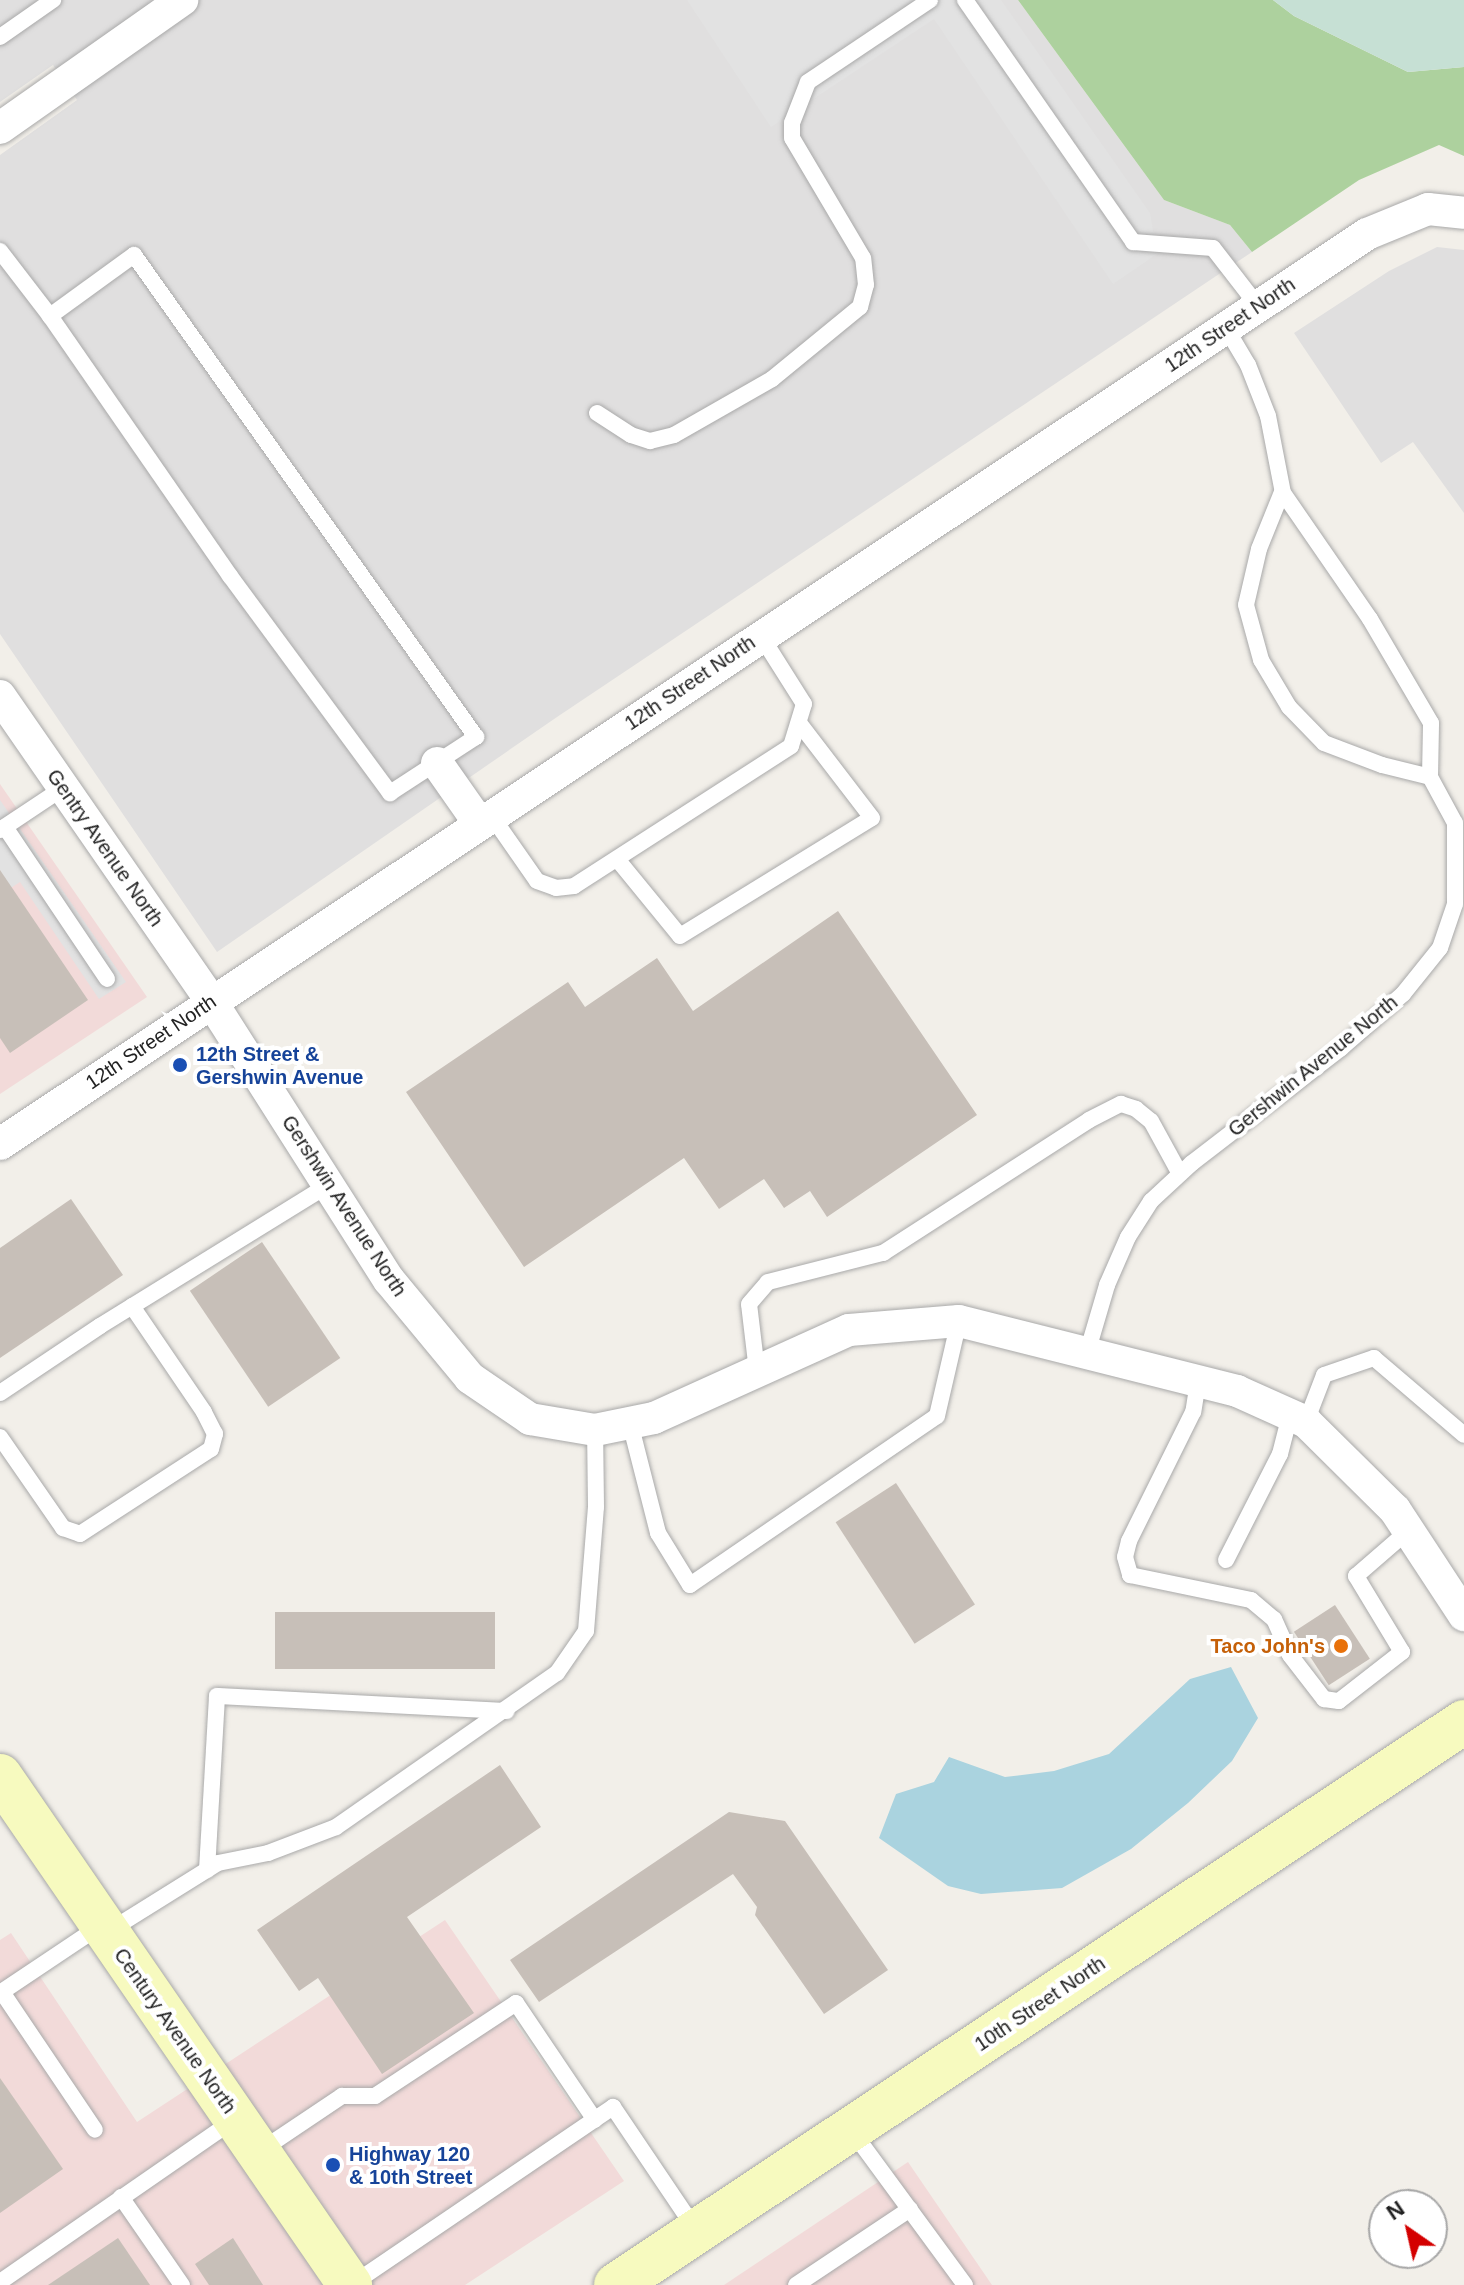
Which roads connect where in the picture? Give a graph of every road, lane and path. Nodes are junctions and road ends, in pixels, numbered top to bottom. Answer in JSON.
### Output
{"nodes":[{"id":1,"x":53,"y":0,"type":"edge"},
{"id":2,"x":182,"y":0,"type":"edge"},
{"id":3,"x":930,"y":0,"type":"edge"},
{"id":4,"x":965,"y":0,"type":"edge"},
{"id":5,"x":0,"y":37,"type":"edge"},
{"id":6,"x":0,"y":128,"type":"edge"},
{"id":7,"x":1464,"y":213,"type":"edge"},
{"id":8,"x":0,"y":251,"type":"edge"},
{"id":9,"x":1257,"y":305,"type":"junction"},
{"id":10,"x":50,"y":316,"type":"junction"},
{"id":11,"x":1226,"y":328,"type":"junction"},
{"id":12,"x":597,"y":413,"type":"dead end"},
{"id":13,"x":1282,"y":492,"type":"junction"},
{"id":14,"x":761,"y":636,"type":"junction"},
{"id":15,"x":0,"y":696,"type":"edge"},
{"id":16,"x":800,"y":724,"type":"junction"},
{"id":17,"x":437,"y":763,"type":"junction"},
{"id":18,"x":1430,"y":777,"type":"junction"},
{"id":19,"x":63,"y":788,"type":"junction"},
{"id":20,"x":485,"y":819,"type":"junction"},
{"id":21,"x":3,"y":828,"type":"edge"},
{"id":22,"x":617,"y":859,"type":"junction"},
{"id":23,"x":107,"y":979,"type":"dead end"},
{"id":24,"x":211,"y":1001,"type":"junction"},
{"id":25,"x":1,"y":1140,"type":"edge"},
{"id":26,"x":1180,"y":1174,"type":"junction"},
{"id":27,"x":328,"y":1185,"type":"junction"},
{"id":28,"x":132,"y":1306,"type":"junction"},
{"id":29,"x":959,"y":1321,"type":"junction"},
{"id":30,"x":1087,"y":1353,"type":"junction"},
{"id":31,"x":757,"y":1371,"type":"junction"},
{"id":32,"x":1198,"y":1382,"type":"junction"},
{"id":33,"x":0,"y":1393,"type":"edge"},
{"id":34,"x":1298,"y":1419,"type":"junction"},
{"id":35,"x":630,"y":1423,"type":"junction"},
{"id":36,"x":595,"y":1430,"type":"junction"},
{"id":37,"x":1464,"y":1435,"type":"edge"},
{"id":38,"x":0,"y":1437,"type":"edge"},
{"id":39,"x":1408,"y":1531,"type":"junction"},
{"id":40,"x":1226,"y":1560,"type":"dead end"},
{"id":41,"x":1464,"y":1615,"type":"edge"},
{"id":42,"x":507,"y":1711,"type":"junction"},
{"id":43,"x":1464,"y":1722,"type":"edge"},
{"id":44,"x":0,"y":1776,"type":"edge"},
{"id":45,"x":207,"y":1870,"type":"junction"},
{"id":46,"x":104,"y":1929,"type":"junction"},
{"id":47,"x":1,"y":1993,"type":"edge"},
{"id":48,"x":595,"y":2120,"type":"junction"},
{"id":49,"x":95,"y":2130,"type":"dead end"},
{"id":50,"x":851,"y":2130,"type":"junction"},
{"id":51,"x":247,"y":2135,"type":"junction"},
{"id":52,"x":121,"y":2197,"type":"junction"},
{"id":53,"x":910,"y":2209,"type":"junction"},
{"id":54,"x":697,"y":2231,"type":"junction"},
{"id":55,"x":0,"y":2282,"type":"edge"},
{"id":56,"x":960,"y":2282,"type":"edge"},
{"id":57,"x":182,"y":2285,"type":"edge"},
{"id":58,"x":350,"y":2285,"type":"edge"},
{"id":59,"x":616,"y":2285,"type":"edge"},
{"id":60,"x":796,"y":2285,"type":"edge"}],
"edges":[{"from":1,"to":5,"type":"lane"},
{"from":2,"to":6,"type":"street"},
{"from":3,"to":12,"type":"lane"},
{"from":4,"to":9,"type":"lane"},
{"from":7,"to":9,"type":"street","name":"12th Street North"},
{"from":8,"to":10,"type":"lane"},
{"from":9,"to":11,"type":"street","name":"12th Street North"},
{"from":10,"to":17,"type":"lane"},
{"from":10,"to":17,"type":"lane"},
{"from":11,"to":13,"type":"lane","name":"Gershwin Avenue North"},
{"from":11,"to":14,"type":"street","name":"12th Street North"},
{"from":13,"to":18,"type":"lane","name":"Gershwin Avenue North"},
{"from":13,"to":18,"type":"lane"},
{"from":14,"to":16,"type":"lane"},
{"from":14,"to":20,"type":"street","name":"12th Street North"},
{"from":15,"to":19,"type":"street","name":"Gentry Avenue North"},
{"from":16,"to":22,"type":"lane"},
{"from":16,"to":22,"type":"lane"},
{"from":17,"to":20,"type":"street"},
{"from":18,"to":26,"type":"lane","name":"Gershwin Avenue North"},
{"from":19,"to":21,"type":"lane"},
{"from":19,"to":24,"type":"street","name":"Gentry Avenue North"},
{"from":20,"to":22,"type":"lane"},
{"from":20,"to":24,"type":"street","name":"12th Street North"},
{"from":21,"to":23,"type":"lane"},
{"from":24,"to":25,"type":"street","name":"12th Street North"},
{"from":24,"to":27,"type":"street","name":"Gershwin Avenue North"},
{"from":26,"to":30,"type":"lane","name":"Gershwin Avenue North"},
{"from":26,"to":31,"type":"lane"},
{"from":27,"to":28,"type":"lane"},
{"from":27,"to":36,"type":"street","name":"Gershwin Avenue North"},
{"from":28,"to":33,"type":"lane"},
{"from":28,"to":38,"type":"lane"},
{"from":29,"to":30,"type":"street","name":"Gershwin Avenue North"},
{"from":29,"to":31,"type":"street","name":"Gershwin Avenue North"},
{"from":29,"to":35,"type":"lane"},
{"from":30,"to":32,"type":"street","name":"Gershwin Avenue North"},
{"from":31,"to":35,"type":"street","name":"Gershwin Avenue North"},
{"from":32,"to":34,"type":"street","name":"Gershwin Avenue North"},
{"from":32,"to":39,"type":"lane"},
{"from":34,"to":37,"type":"lane"},
{"from":34,"to":39,"type":"street","name":"Gershwin Avenue North"},
{"from":34,"to":40,"type":"lane"},
{"from":35,"to":36,"type":"street","name":"Gershwin Avenue North"},
{"from":36,"to":42,"type":"lane"},
{"from":39,"to":41,"type":"street","name":"Gershwin Avenue North"},
{"from":42,"to":45,"type":"lane"},
{"from":42,"to":45,"type":"lane"},
{"from":43,"to":50,"type":"main road","name":"10th Street North"},
{"from":44,"to":46,"type":"main road","name":"Century Avenue North"},
{"from":45,"to":46,"type":"lane"},
{"from":46,"to":47,"type":"lane"},
{"from":46,"to":51,"type":"main road","name":"Century Avenue North"},
{"from":47,"to":49,"type":"lane"},
{"from":48,"to":51,"type":"lane"},
{"from":48,"to":54,"type":"lane"},
{"from":48,"to":58,"type":"lane"},
{"from":50,"to":53,"type":"lane"},
{"from":50,"to":54,"type":"main road","name":"10th Street North"},
{"from":51,"to":52,"type":"lane"},
{"from":51,"to":58,"type":"main road","name":"Century Avenue North"},
{"from":52,"to":55,"type":"lane"},
{"from":52,"to":57,"type":"lane"},
{"from":53,"to":56,"type":"lane"},
{"from":53,"to":60,"type":"lane"},
{"from":54,"to":59,"type":"main road","name":"10th Street North"}]}
